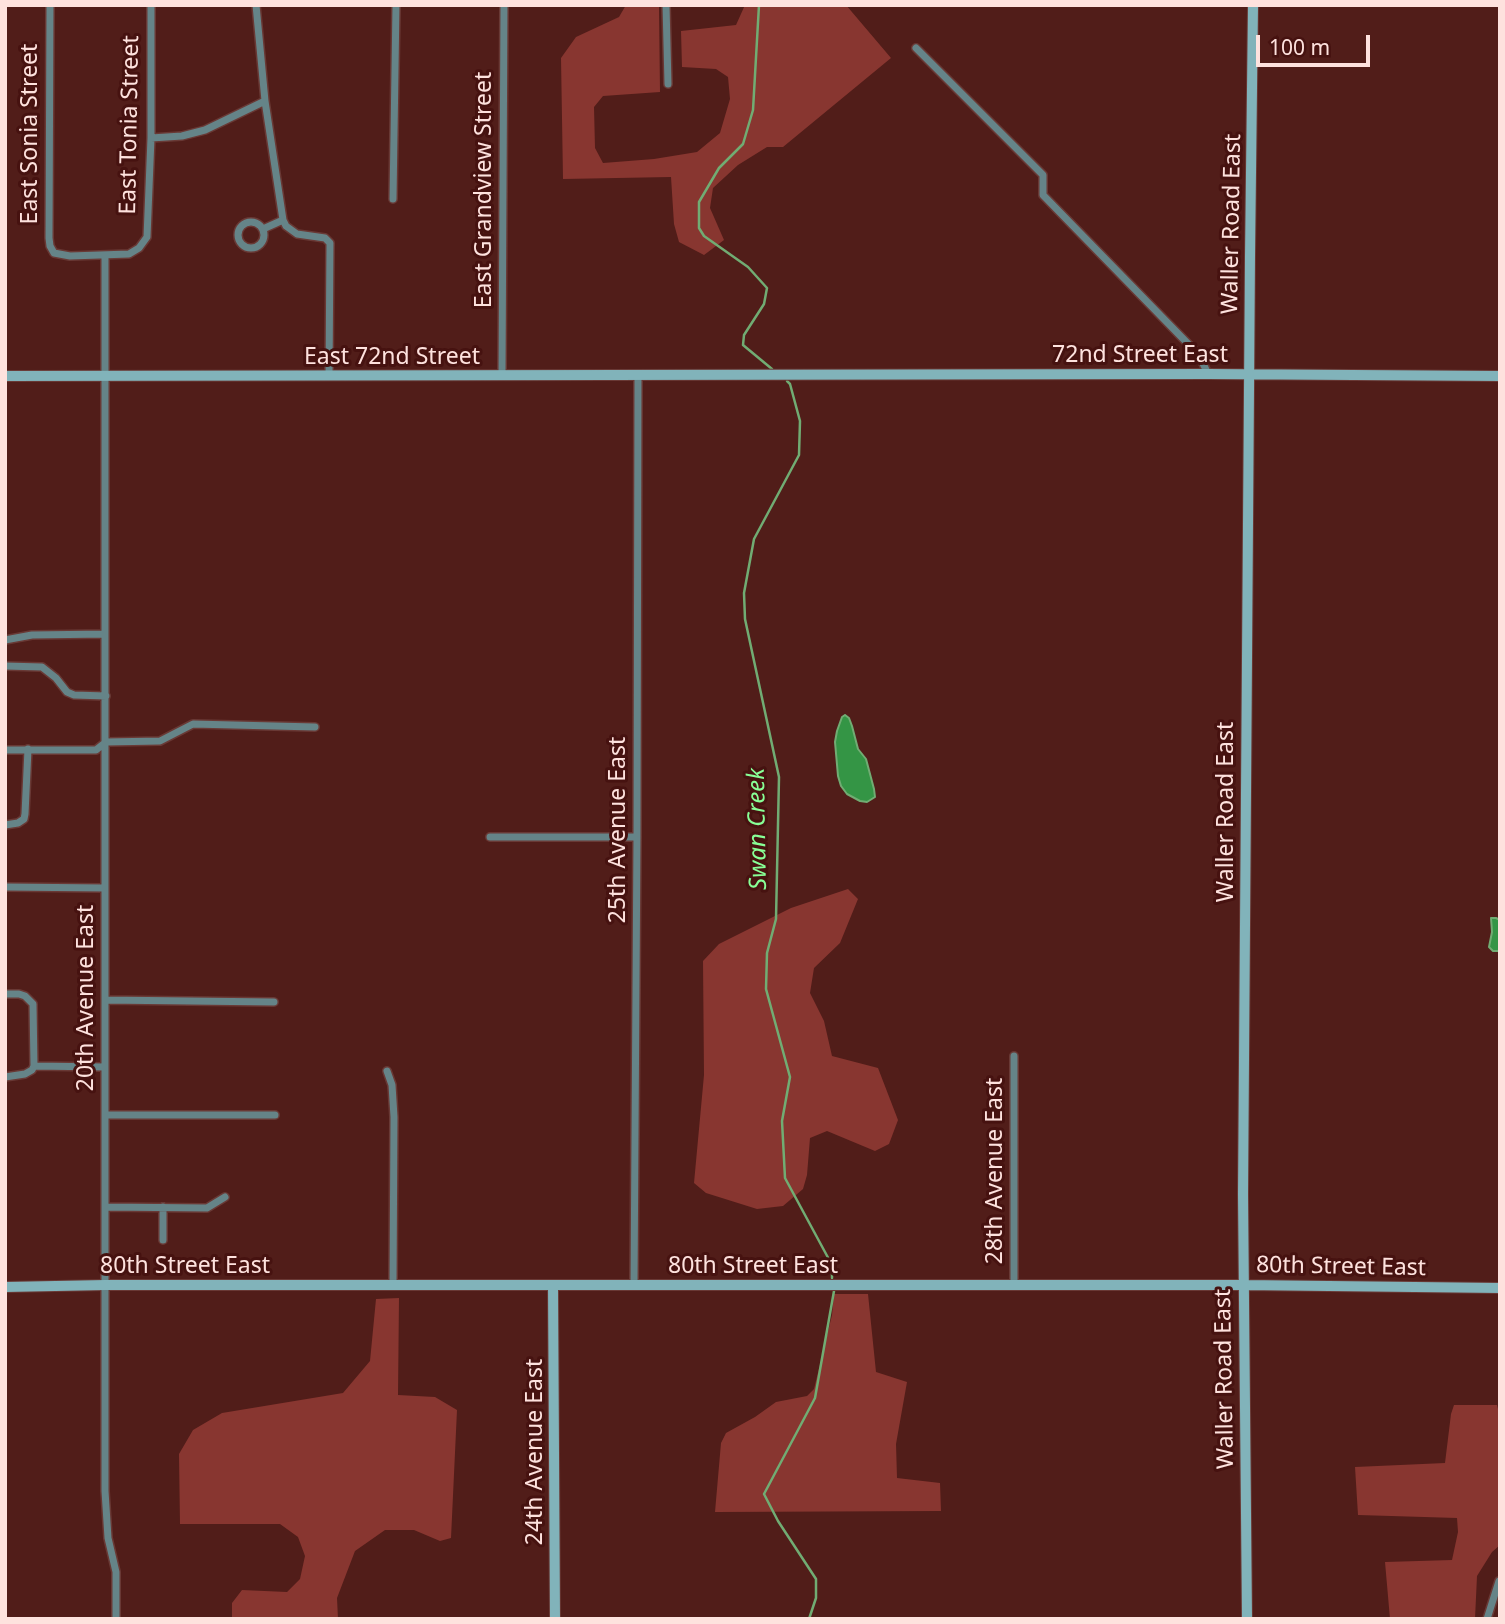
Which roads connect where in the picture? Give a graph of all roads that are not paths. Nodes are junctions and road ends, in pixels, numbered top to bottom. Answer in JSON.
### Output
{"nodes":[{"id":1,"x":50,"y":5,"type":"edge"},
{"id":2,"x":151,"y":5,"type":"edge"},
{"id":3,"x":256,"y":5,"type":"edge"},
{"id":4,"x":396,"y":5,"type":"edge"},
{"id":5,"x":504,"y":5,"type":"edge"},
{"id":6,"x":666,"y":5,"type":"edge"},
{"id":7,"x":1253,"y":5,"type":"edge"},
{"id":8,"x":916,"y":48,"type":"dead end"},
{"id":9,"x":668,"y":83,"type":"dead end"},
{"id":10,"x":265,"y":101,"type":"junction"},
{"id":11,"x":151,"y":138,"type":"junction"},
{"id":12,"x":393,"y":199,"type":"dead end"},
{"id":13,"x":283,"y":220,"type":"junction"},
{"id":14,"x":263,"y":229,"type":"dead end"},
{"id":15,"x":105,"y":255,"type":"junction"},
{"id":16,"x":1208,"y":374,"type":"junction"},
{"id":17,"x":1250,"y":374,"type":"junction"},
{"id":18,"x":502,"y":375,"type":"junction"},
{"id":19,"x":638,"y":375,"type":"junction"},
{"id":20,"x":780,"y":375,"type":"joint"},
{"id":21,"x":5,"y":376,"type":"edge"},
{"id":22,"x":104,"y":376,"type":"junction"},
{"id":23,"x":329,"y":376,"type":"junction"},
{"id":24,"x":1500,"y":376,"type":"edge"},
{"id":25,"x":105,"y":634,"type":"junction"},
{"id":26,"x":5,"y":640,"type":"edge"},
{"id":27,"x":5,"y":666,"type":"edge"},
{"id":28,"x":106,"y":696,"type":"junction"},
{"id":29,"x":315,"y":727,"type":"dead end"},
{"id":30,"x":106,"y":742,"type":"junction"},
{"id":31,"x":28,"y":749,"type":"junction"},
{"id":32,"x":5,"y":750,"type":"edge"},
{"id":33,"x":5,"y":825,"type":"edge"},
{"id":34,"x":489,"y":837,"type":"dead end"},
{"id":35,"x":637,"y":837,"type":"junction"},
{"id":36,"x":5,"y":887,"type":"edge"},
{"id":37,"x":105,"y":888,"type":"junction"},
{"id":38,"x":5,"y":994,"type":"edge"},
{"id":39,"x":105,"y":1000,"type":"junction"},
{"id":40,"x":274,"y":1002,"type":"dead end"},
{"id":41,"x":1014,"y":1056,"type":"dead end"},
{"id":42,"x":34,"y":1066,"type":"junction"},
{"id":43,"x":105,"y":1068,"type":"junction"},
{"id":44,"x":387,"y":1071,"type":"dead end"},
{"id":45,"x":5,"y":1077,"type":"edge"},
{"id":46,"x":106,"y":1115,"type":"junction"},
{"id":47,"x":275,"y":1115,"type":"dead end"},
{"id":48,"x":225,"y":1197,"type":"dead end"},
{"id":49,"x":106,"y":1207,"type":"junction"},
{"id":50,"x":163,"y":1207,"type":"junction"},
{"id":51,"x":163,"y":1240,"type":"dead end"},
{"id":52,"x":106,"y":1285,"type":"junction"},
{"id":53,"x":393,"y":1285,"type":"junction"},
{"id":54,"x":553,"y":1285,"type":"junction"},
{"id":55,"x":634,"y":1285,"type":"junction"},
{"id":56,"x":1014,"y":1285,"type":"junction"},
{"id":57,"x":1243,"y":1285,"type":"junction"},
{"id":58,"x":5,"y":1287,"type":"edge"},
{"id":59,"x":1500,"y":1288,"type":"edge"},
{"id":60,"x":1499,"y":1581,"type":"edge"},
{"id":61,"x":116,"y":1619,"type":"edge"},
{"id":62,"x":555,"y":1619,"type":"edge"},
{"id":63,"x":1247,"y":1619,"type":"edge"},
{"id":64,"x":1487,"y":1619,"type":"edge"}],
"edges":[{"from":1,"to":15,"type":"street","name":"East Sonia Street"},
{"from":2,"to":11,"type":"street","name":"East Tonia Street"},
{"from":3,"to":10,"type":"street"},
{"from":4,"to":12,"type":"street"},
{"from":5,"to":18,"type":"street","name":"East Grandview Street"},
{"from":6,"to":9,"type":"street"},
{"from":7,"to":17,"type":"street","name":"Waller Road East"},
{"from":8,"to":16,"type":"street"},
{"from":10,"to":11,"type":"street"},
{"from":10,"to":13,"type":"street"},
{"from":11,"to":15,"type":"street","name":"East Tonia Street"},
{"from":13,"to":14,"type":"street"},
{"from":13,"to":23,"type":"street"},
{"from":15,"to":22,"type":"street","name":"20th Avenue East"},
{"from":16,"to":17,"type":"street","name":"72nd Street East"},
{"from":16,"to":20,"type":"street","name":"72nd Street East"},
{"from":17,"to":24,"type":"street","name":"72nd Street East"},
{"from":17,"to":57,"type":"street","name":"Waller Road East"},
{"from":18,"to":19,"type":"street","name":"East 72nd Street"},
{"from":18,"to":23,"type":"street","name":"East 72nd Street"},
{"from":19,"to":20,"type":"street","name":"East 72nd Street"},
{"from":19,"to":35,"type":"street","name":"25th Avenue East"},
{"from":21,"to":22,"type":"street","name":"East 72nd Street"},
{"from":22,"to":23,"type":"street","name":"East 72nd Street"},
{"from":22,"to":25,"type":"street","name":"20th Avenue East"},
{"from":25,"to":26,"type":"street"},
{"from":25,"to":28,"type":"street","name":"20th Avenue East"},
{"from":27,"to":28,"type":"street"},
{"from":28,"to":30,"type":"street","name":"20th Avenue East"},
{"from":29,"to":30,"type":"street"},
{"from":30,"to":31,"type":"street"},
{"from":30,"to":37,"type":"street","name":"20th Avenue East"},
{"from":31,"to":32,"type":"street"},
{"from":31,"to":33,"type":"street"},
{"from":34,"to":35,"type":"street"},
{"from":35,"to":55,"type":"street","name":"25th Avenue East"},
{"from":36,"to":37,"type":"street"},
{"from":37,"to":39,"type":"street","name":"20th Avenue East"},
{"from":38,"to":42,"type":"street"},
{"from":39,"to":40,"type":"street"},
{"from":39,"to":43,"type":"street","name":"20th Avenue East"},
{"from":41,"to":56,"type":"street","name":"28th Avenue East"},
{"from":42,"to":43,"type":"street"},
{"from":42,"to":45,"type":"street"},
{"from":43,"to":46,"type":"street","name":"20th Avenue East"},
{"from":44,"to":53,"type":"street"},
{"from":46,"to":47,"type":"street"},
{"from":46,"to":49,"type":"street","name":"20th Avenue East"},
{"from":48,"to":50,"type":"street"},
{"from":49,"to":50,"type":"street"},
{"from":49,"to":52,"type":"street","name":"20th Avenue East"},
{"from":50,"to":51,"type":"street"},
{"from":52,"to":53,"type":"street","name":"80th Street East"},
{"from":52,"to":58,"type":"street","name":"80th Street East"},
{"from":52,"to":61,"type":"street","name":"20th Avenue East"},
{"from":53,"to":54,"type":"street","name":"80th Street East"},
{"from":54,"to":55,"type":"street","name":"80th Street East"},
{"from":54,"to":62,"type":"street","name":"24th Avenue East"},
{"from":55,"to":56,"type":"street","name":"80th Street East"},
{"from":56,"to":57,"type":"street","name":"80th Street East"},
{"from":57,"to":59,"type":"street","name":"80th Street East"},
{"from":57,"to":63,"type":"street","name":"Waller Road East"},
{"from":60,"to":64,"type":"street"}]}
